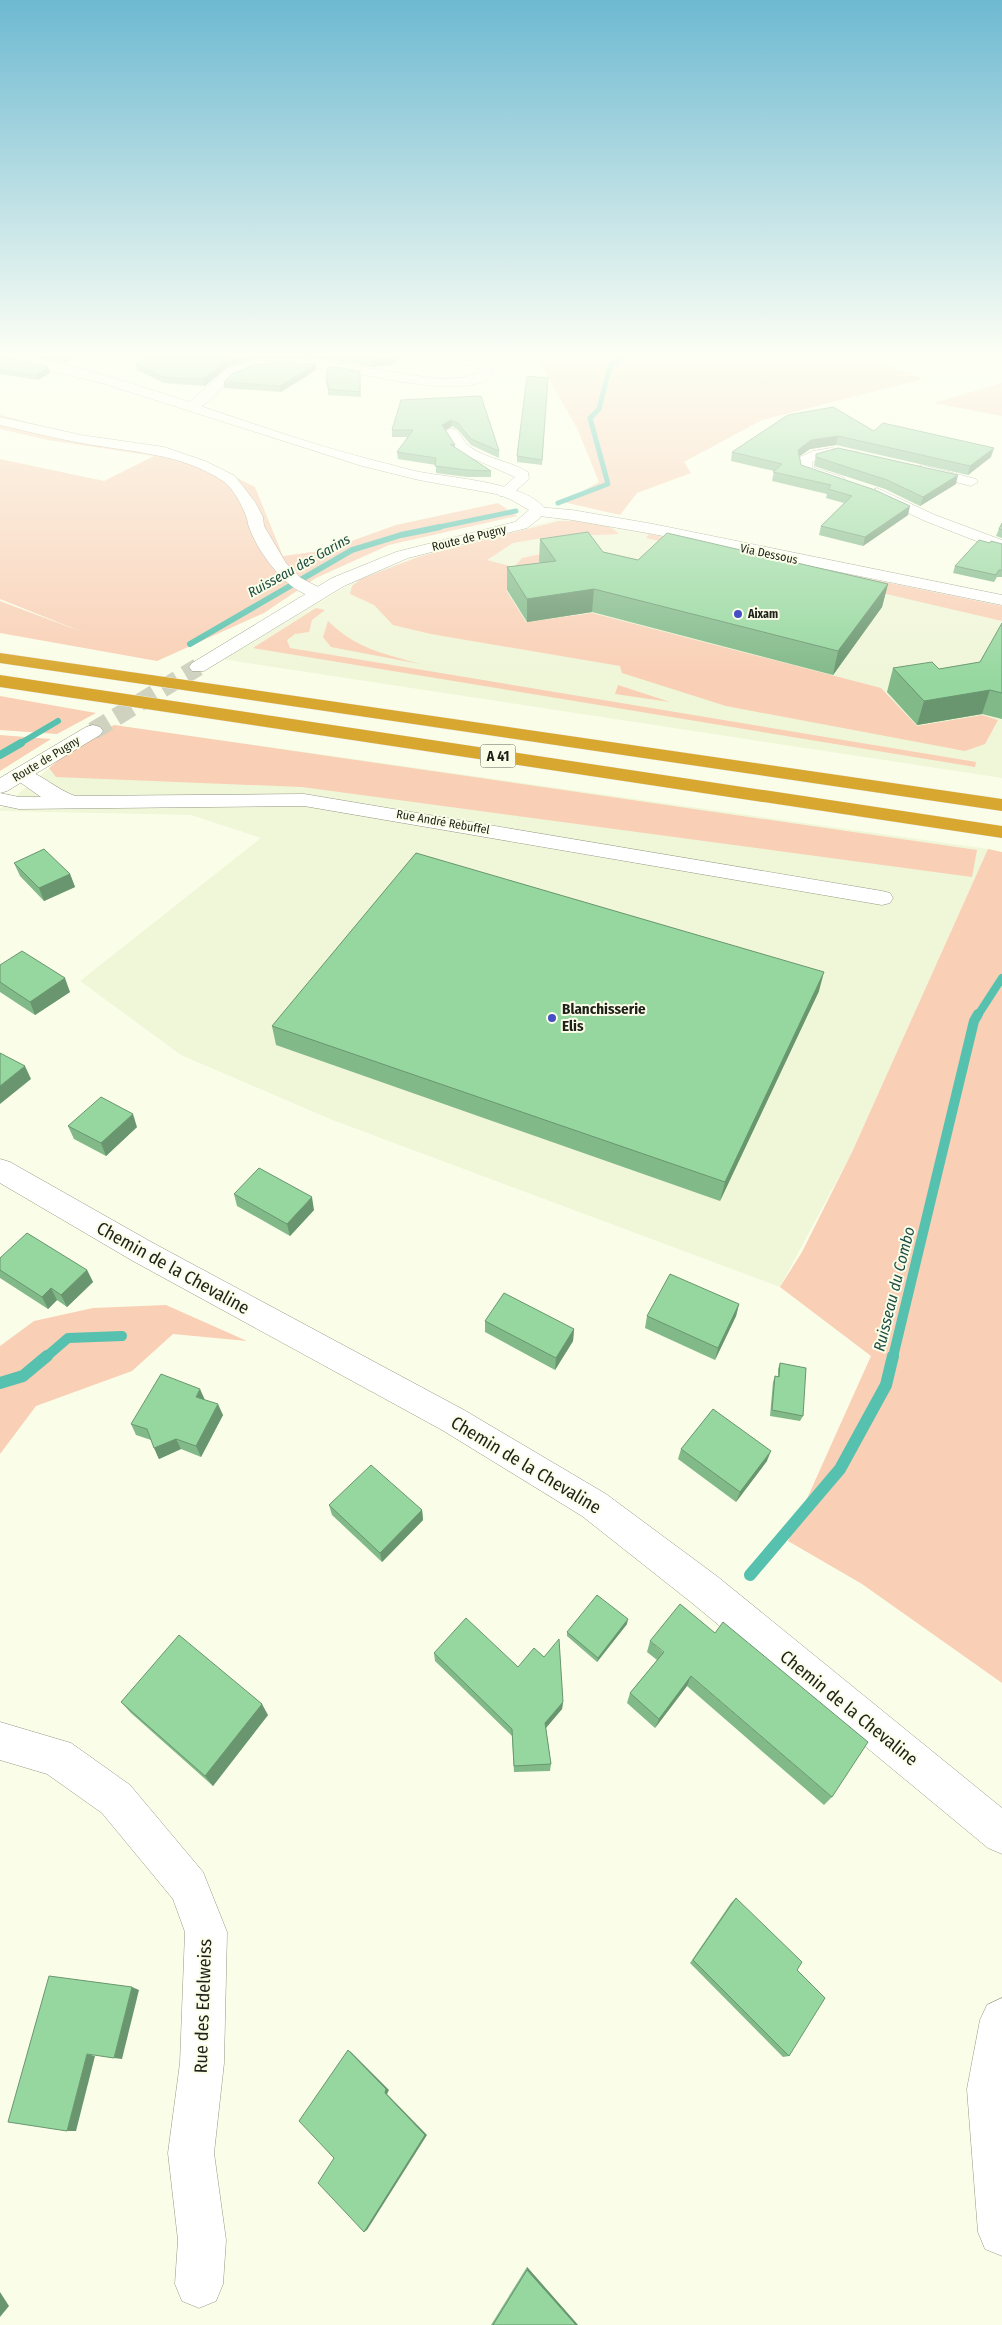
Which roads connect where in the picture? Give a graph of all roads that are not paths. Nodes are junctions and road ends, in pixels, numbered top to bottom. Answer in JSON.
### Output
{"nodes":[{"id":1,"x":201,"y":464,"type":"edge"},
{"id":2,"x":377,"y":464,"type":"edge"},
{"id":3,"x":499,"y":464,"type":"edge"},
{"id":4,"x":805,"y":464,"type":"edge"},
{"id":5,"x":909,"y":466,"type":"edge"},
{"id":6,"x":970,"y":482,"type":"dead end"},
{"id":7,"x":505,"y":493,"type":"junction"},
{"id":8,"x":536,"y":512,"type":"junction"},
{"id":9,"x":1002,"y":546,"type":"edge"},
{"id":10,"x":318,"y":594,"type":"junction"},
{"id":11,"x":1002,"y":600,"type":"edge"},
{"id":12,"x":0,"y":658,"type":"edge"},
{"id":13,"x":198,"y":667,"type":"tunnel mouth"},
{"id":14,"x":0,"y":681,"type":"edge"},
{"id":15,"x":93,"y":731,"type":"tunnel mouth"},
{"id":16,"x":22,"y":774,"type":"junction"},
{"id":17,"x":0,"y":787,"type":"edge"},
{"id":18,"x":0,"y":799,"type":"edge"},
{"id":19,"x":70,"y":802,"type":"junction"},
{"id":20,"x":1002,"y":805,"type":"edge"},
{"id":21,"x":1002,"y":832,"type":"edge"},
{"id":22,"x":882,"y":898,"type":"dead end"},
{"id":23,"x":0,"y":1170,"type":"edge"},
{"id":24,"x":0,"y":1741,"type":"edge"},
{"id":25,"x":1002,"y":1834,"type":"edge"},
{"id":26,"x":1002,"y":2020,"type":"edge"},
{"id":27,"x":1002,"y":2232,"type":"edge"},
{"id":28,"x":199,"y":2284,"type":"dead end"}],
"edges":[{"from":1,"to":10,"type":"street"},
{"from":2,"to":7,"type":"street"},
{"from":3,"to":7,"type":"street"},
{"from":4,"to":9,"type":"street"},
{"from":5,"to":6,"type":"street"},
{"from":7,"to":8,"type":"street"},
{"from":8,"to":10,"type":"street","name":"Route de Pugny"},
{"from":8,"to":11,"type":"street","name":"Via Dessous"},
{"from":10,"to":13,"type":"street","name":"Route de Pugny"},
{"from":12,"to":20,"type":"highway","number":"A 41"},
{"from":14,"to":21,"type":"highway","number":"A 41"},
{"from":15,"to":16,"type":"street","name":"Route de Pugny"},
{"from":16,"to":17,"type":"street","name":"Route de Pugny"},
{"from":16,"to":19,"type":"street"},
{"from":18,"to":19,"type":"street","name":"Rue André Rebuffel"},
{"from":19,"to":22,"type":"street","name":"Rue André Rebuffel"},
{"from":23,"to":25,"type":"street","name":"Chemin de la Chevaline"},
{"from":24,"to":28,"type":"street","name":"Rue des Edelweiss"},
{"from":26,"to":27,"type":"street"}]}
